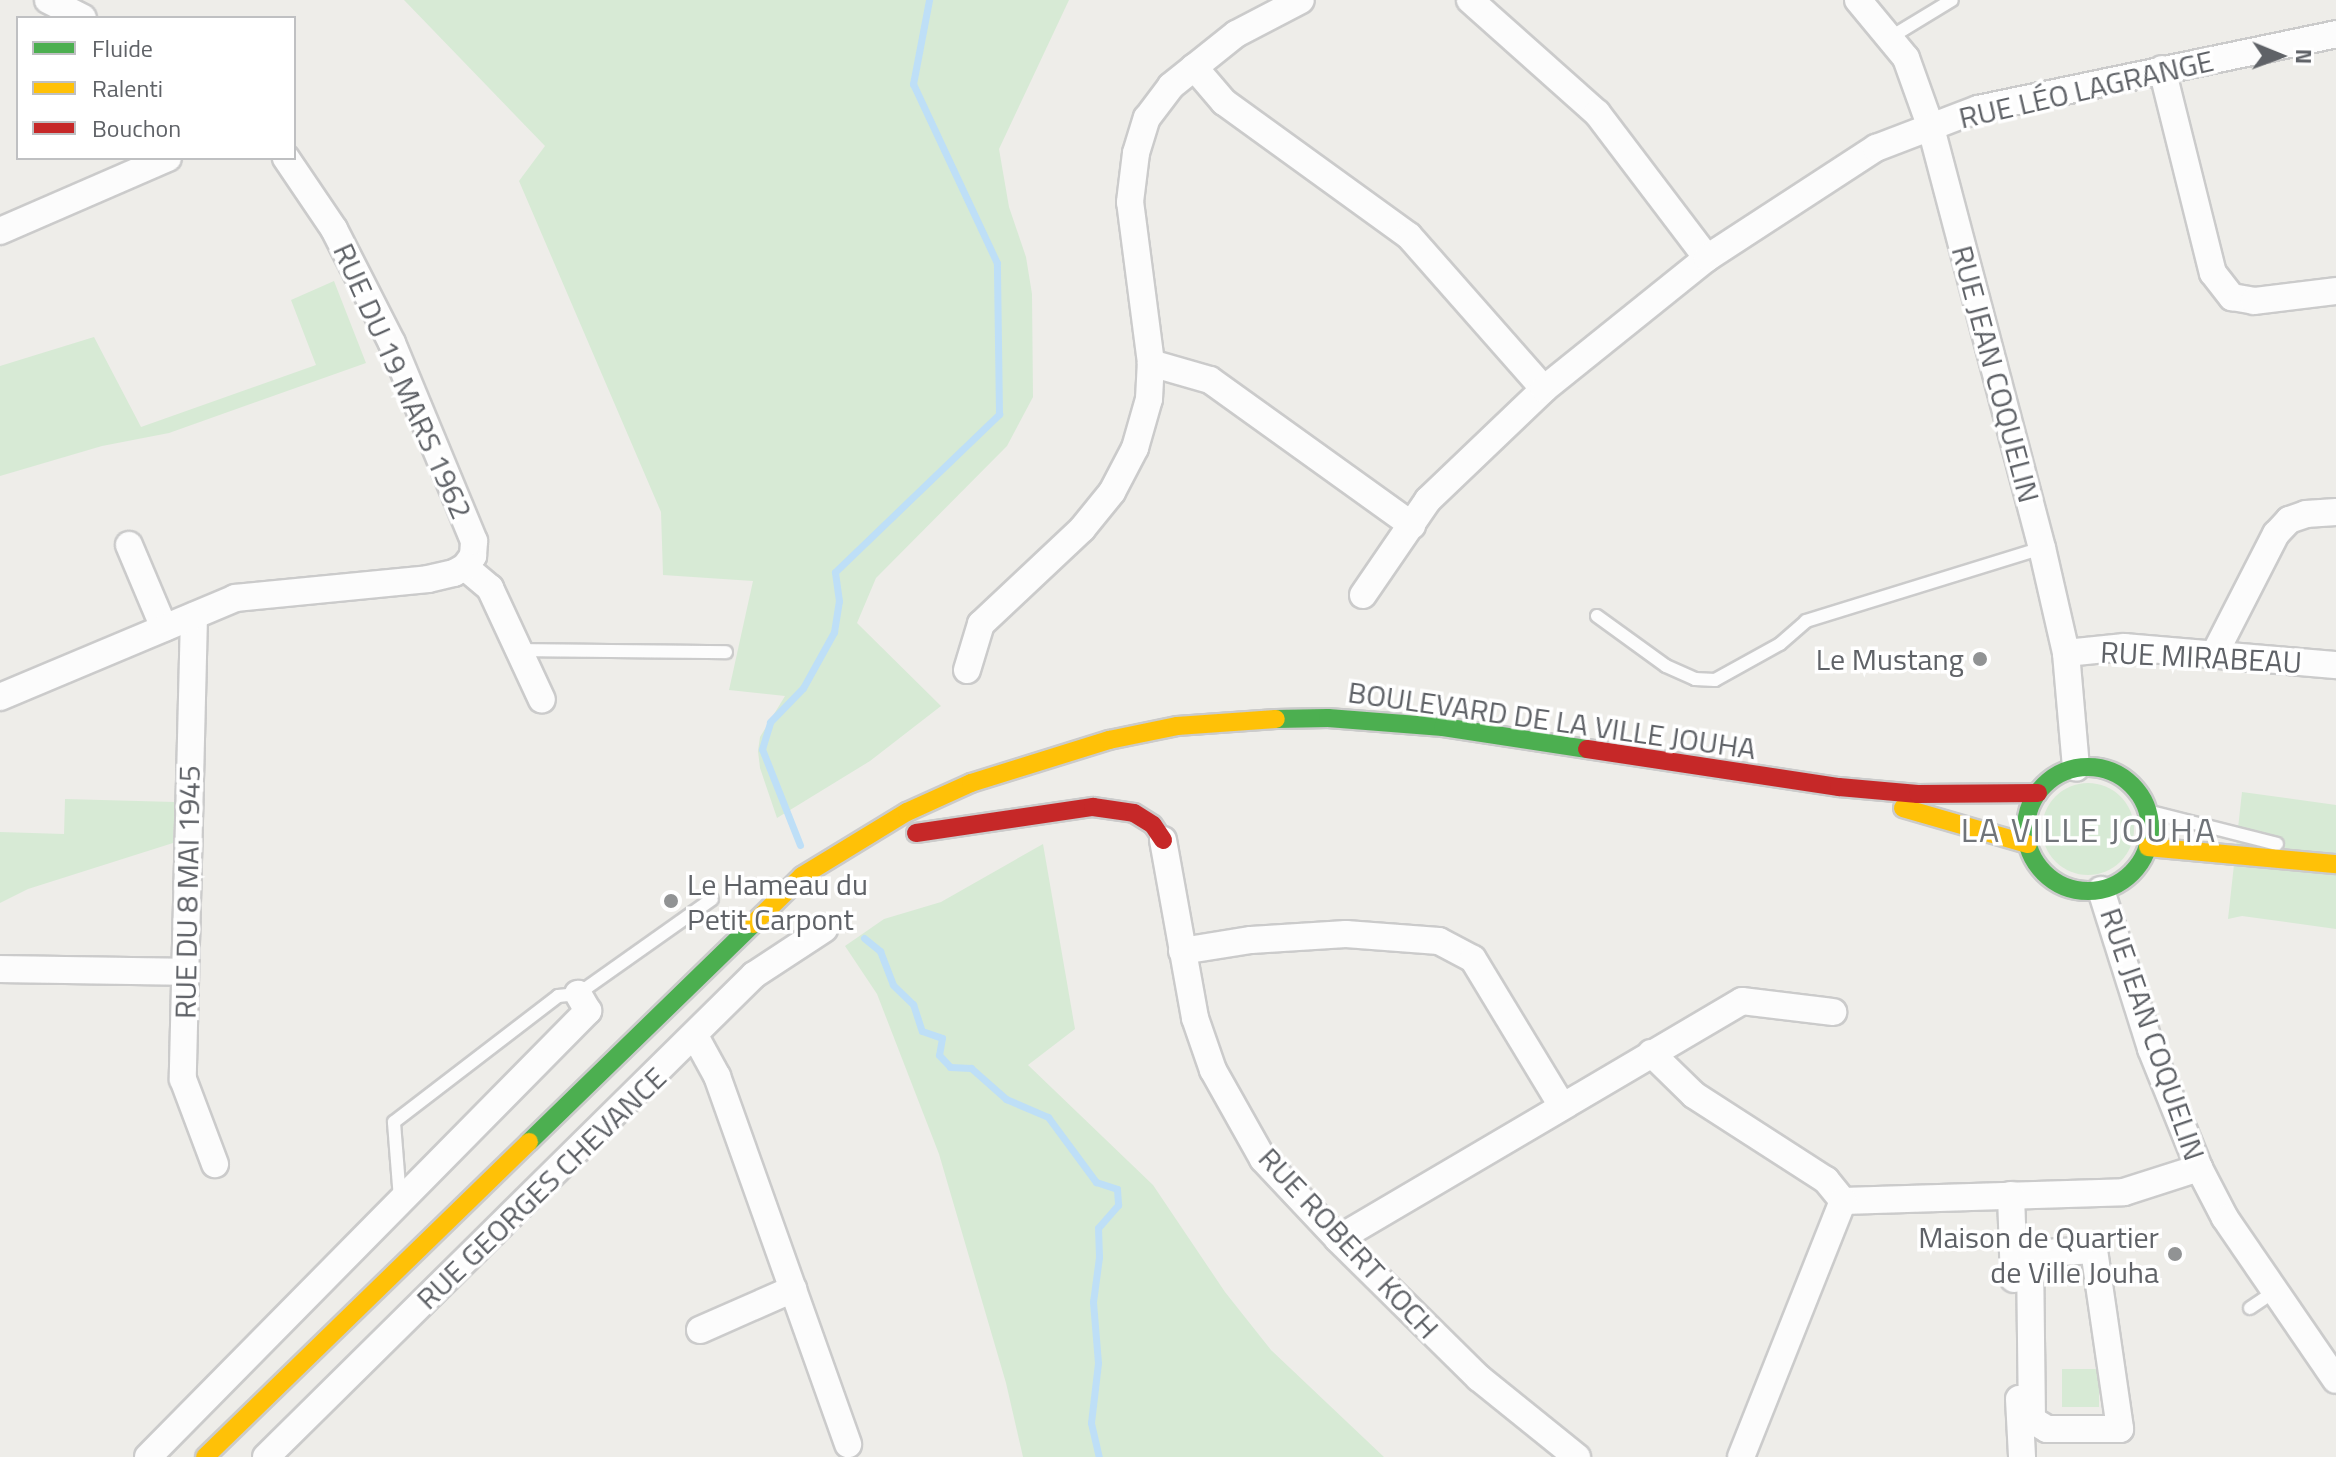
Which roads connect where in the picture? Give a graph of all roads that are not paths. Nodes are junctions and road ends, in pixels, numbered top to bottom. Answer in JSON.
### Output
{"nodes":[{"id":1,"x":48,"y":0,"type":"edge"},
{"id":2,"x":1301,"y":0,"type":"edge"},
{"id":3,"x":1470,"y":0,"type":"edge"},
{"id":4,"x":1858,"y":0,"type":"edge"},
{"id":5,"x":1952,"y":0,"type":"edge"},
{"id":6,"x":79,"y":16,"type":"edge"},
{"id":7,"x":2336,"y":34,"type":"edge"},
{"id":8,"x":1891,"y":37,"type":"junction"},
{"id":9,"x":1194,"y":67,"type":"junction"},
{"id":10,"x":2162,"y":69,"type":"junction"},
{"id":11,"x":1931,"y":128,"type":"junction"},
{"id":12,"x":163,"y":160,"type":"edge"},
{"id":13,"x":287,"y":160,"type":"edge"},
{"id":14,"x":0,"y":231,"type":"edge"},
{"id":15,"x":1707,"y":258,"type":"junction"},
{"id":16,"x":2336,"y":291,"type":"edge"},
{"id":17,"x":1151,"y":363,"type":"junction"},
{"id":18,"x":1544,"y":389,"type":"junction"},
{"id":19,"x":2336,"y":512,"type":"edge"},
{"id":20,"x":1412,"y":525,"type":"junction"},
{"id":21,"x":129,"y":545,"type":"dead end"},
{"id":22,"x":2042,"y":548,"type":"junction"},
{"id":23,"x":465,"y":567,"type":"junction"},
{"id":24,"x":1363,"y":595,"type":"dead end"},
{"id":25,"x":194,"y":616,"type":"junction"},
{"id":26,"x":1597,"y":616,"type":"dead end"},
{"id":27,"x":164,"y":628,"type":"junction"},
{"id":28,"x":519,"y":650,"type":"junction"},
{"id":29,"x":726,"y":652,"type":"dead end"},
{"id":30,"x":2066,"y":653,"type":"junction"},
{"id":31,"x":2215,"y":653,"type":"junction"},
{"id":32,"x":2336,"y":665,"type":"edge"},
{"id":33,"x":967,"y":670,"type":"dead end"},
{"id":34,"x":0,"y":697,"type":"edge"},
{"id":35,"x":542,"y":700,"type":"dead end"},
{"id":36,"x":1479,"y":752,"type":"dead end"},
{"id":37,"x":2076,"y":768,"type":"junction"},
{"id":38,"x":2038,"y":793,"type":"junction"},
{"id":39,"x":978,"y":805,"type":"dead end"},
{"id":40,"x":2147,"y":811,"type":"junction"},
{"id":41,"x":1163,"y":840,"type":"joint"},
{"id":42,"x":2028,"y":844,"type":"junction"},
{"id":43,"x":2148,"y":847,"type":"junction"},
{"id":44,"x":2328,"y":863,"type":"edge"},
{"id":45,"x":2101,"y":890,"type":"junction"},
{"id":46,"x":807,"y":897,"type":"dead end"},
{"id":47,"x":712,"y":899,"type":"dead end"},
{"id":48,"x":748,"y":927,"type":"junction"},
{"id":49,"x":824,"y":929,"type":"dead end"},
{"id":50,"x":1182,"y":951,"type":"junction"},
{"id":51,"x":0,"y":969,"type":"edge"},
{"id":52,"x":185,"y":972,"type":"junction"},
{"id":53,"x":578,"y":994,"type":"junction"},
{"id":54,"x":1833,"y":1012,"type":"dead end"},
{"id":55,"x":695,"y":1036,"type":"junction"},
{"id":56,"x":1651,"y":1053,"type":"junction"},
{"id":57,"x":1562,"y":1106,"type":"junction"},
{"id":58,"x":215,"y":1164,"type":"dead end"},
{"id":59,"x":2199,"y":1168,"type":"junction"},
{"id":60,"x":2011,"y":1195,"type":"junction"},
{"id":61,"x":400,"y":1199,"type":"junction"},
{"id":62,"x":1843,"y":1201,"type":"junction"},
{"id":63,"x":1338,"y":1239,"type":"junction"},
{"id":64,"x":2094,"y":1250,"type":"joint"},
{"id":65,"x":793,"y":1289,"type":"junction"},
{"id":66,"x":2275,"y":1291,"type":"junction"},
{"id":67,"x":2250,"y":1308,"type":"dead end"},
{"id":68,"x":700,"y":1330,"type":"dead end"},
{"id":69,"x":2336,"y":1380,"type":"edge"},
{"id":70,"x":848,"y":1444,"type":"dead end"},
{"id":71,"x":148,"y":1457,"type":"edge"},
{"id":72,"x":205,"y":1457,"type":"edge"},
{"id":73,"x":266,"y":1457,"type":"edge"},
{"id":74,"x":1577,"y":1457,"type":"edge"},
{"id":75,"x":1741,"y":1457,"type":"edge"},
{"id":76,"x":2022,"y":1457,"type":"edge"}],
"edges":[{"from":1,"to":6,"type":"street"},
{"from":2,"to":9,"type":"street"},
{"from":3,"to":15,"type":"street"},
{"from":4,"to":8,"type":"street","name":"RUE JEAN COQUELIN"},
{"from":5,"to":8,"type":"lane"},
{"from":7,"to":10,"type":"street","name":"RUE LÉO LAGRANGE"},
{"from":8,"to":11,"type":"street","name":"RUE JEAN COQUELIN"},
{"from":9,"to":17,"type":"street"},
{"from":9,"to":18,"type":"street"},
{"from":10,"to":11,"type":"street","name":"RUE LÉO LAGRANGE"},
{"from":10,"to":16,"type":"street"},
{"from":11,"to":15,"type":"street","name":"RUE LÉO LAGRANGE"},
{"from":11,"to":22,"type":"street","name":"RUE JEAN COQUELIN"},
{"from":12,"to":14,"type":"street"},
{"from":13,"to":23,"type":"street","name":"RUE DU 19 MARS 1962"},
{"from":15,"to":18,"type":"street","name":"RUE LÉO LAGRANGE"},
{"from":17,"to":20,"type":"street"},
{"from":17,"to":33,"type":"street"},
{"from":18,"to":20,"type":"street","name":"RUE LÉO LAGRANGE"},
{"from":19,"to":31,"type":"street"},
{"from":20,"to":24,"type":"street","name":"RUE LÉO LAGRANGE"},
{"from":21,"to":27,"type":"street"},
{"from":22,"to":26,"type":"lane"},
{"from":22,"to":30,"type":"street","name":"RUE JEAN COQUELIN"},
{"from":23,"to":25,"type":"street"},
{"from":23,"to":28,"type":"street"},
{"from":25,"to":27,"type":"street"},
{"from":25,"to":52,"type":"street","name":"RUE DU 8 MAI 1945"},
{"from":27,"to":34,"type":"street"},
{"from":28,"to":29,"type":"lane"},
{"from":28,"to":35,"type":"street"},
{"from":30,"to":31,"type":"street","name":"RUE MIRABEAU"},
{"from":30,"to":37,"type":"street","name":"RUE JEAN COQUELIN"},
{"from":31,"to":32,"type":"street","name":"RUE MIRABEAU"},
{"from":36,"to":42,"type":"main road","name":"BOULEVARD DE LA VILLE JOUHA"},
{"from":37,"to":38,"type":"main road"},
{"from":37,"to":40,"type":"main road"},
{"from":38,"to":42,"type":"main road"},
{"from":38,"to":48,"type":"main road","name":"BOULEVARD DE LA VILLE JOUHA"},
{"from":39,"to":41,"type":"main road"},
{"from":40,"to":43,"type":"main road"},
{"from":40,"to":44,"type":"lane"},
{"from":41,"to":50,"type":"street","name":"RUE ROBERT KOCH"},
{"from":42,"to":45,"type":"main road"},
{"from":43,"to":44,"type":"main road"},
{"from":43,"to":45,"type":"main road"},
{"from":45,"to":59,"type":"street","name":"RUE JEAN COQUELIN"},
{"from":46,"to":48,"type":"main road"},
{"from":47,"to":53,"type":"lane"},
{"from":48,"to":72,"type":"main road","name":"BOULEVARD DE LA VILLE JOUHA"},
{"from":49,"to":55,"type":"street","name":"RUE GEORGES CHEVANCE"},
{"from":50,"to":57,"type":"street"},
{"from":50,"to":63,"type":"street","name":"RUE ROBERT KOCH"},
{"from":51,"to":52,"type":"street"},
{"from":52,"to":58,"type":"street","name":"RUE DU 8 MAI 1945"},
{"from":53,"to":61,"type":"street"},
{"from":53,"to":61,"type":"lane"},
{"from":54,"to":56,"type":"street"},
{"from":55,"to":65,"type":"street"},
{"from":55,"to":73,"type":"street","name":"RUE GEORGES CHEVANCE"},
{"from":56,"to":57,"type":"street"},
{"from":56,"to":62,"type":"street"},
{"from":57,"to":63,"type":"street"},
{"from":59,"to":60,"type":"street"},
{"from":59,"to":66,"type":"street","name":"RUE JEAN COQUELIN"},
{"from":60,"to":62,"type":"street"},
{"from":60,"to":76,"type":"street"},
{"from":61,"to":71,"type":"street"},
{"from":62,"to":75,"type":"street"},
{"from":63,"to":74,"type":"street","name":"RUE ROBERT KOCH"},
{"from":64,"to":64,"type":"street"},
{"from":65,"to":68,"type":"street"},
{"from":65,"to":70,"type":"street"},
{"from":66,"to":67,"type":"lane"},
{"from":66,"to":69,"type":"street","name":"RUE JEAN COQUELIN"}]}
